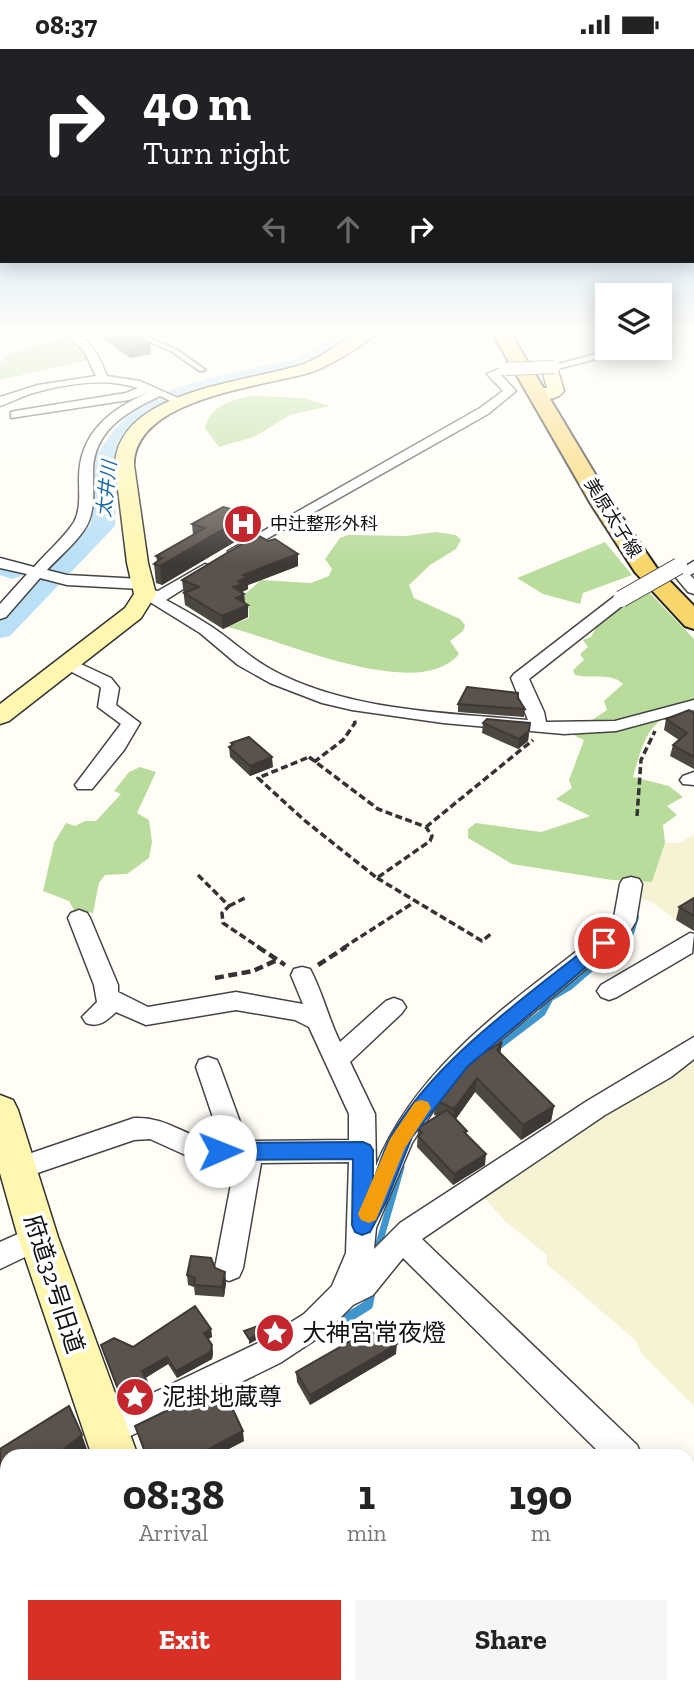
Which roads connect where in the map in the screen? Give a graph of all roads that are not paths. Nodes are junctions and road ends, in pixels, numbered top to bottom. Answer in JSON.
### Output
{"nodes":[{"id":1,"x":40,"y":411,"type":"edge"},
{"id":2,"x":123,"y":411,"type":"edge"},
{"id":3,"x":165,"y":411,"type":"edge"},
{"id":4,"x":484,"y":411,"type":"edge"},
{"id":5,"x":548,"y":411,"type":"edge"},
{"id":6,"x":15,"y":415,"type":"dead end"},
{"id":7,"x":0,"y":563,"type":"edge"},
{"id":8,"x":689,"y":564,"type":"edge"},
{"id":9,"x":38,"y":573,"type":"junction"},
{"id":10,"x":143,"y":589,"type":"junction"},
{"id":11,"x":694,"y":589,"type":"edge"},
{"id":12,"x":690,"y":611,"type":"edge"},
{"id":13,"x":0,"y":614,"type":"edge"},
{"id":14,"x":70,"y":664,"type":"junction"},
{"id":15,"x":694,"y":705,"type":"edge"},
{"id":16,"x":0,"y":716,"type":"edge"},
{"id":17,"x":537,"y":726,"type":"junction"},
{"id":18,"x":85,"y":785,"type":"dead end"},
{"id":19,"x":631,"y":884,"type":"dead end"},
{"id":20,"x":79,"y":918,"type":"dead end"},
{"id":21,"x":688,"y":937,"type":"edge"},
{"id":22,"x":302,"y":975,"type":"road end"},
{"id":23,"x":608,"y":991,"type":"dead end"},
{"id":24,"x":114,"y":1001,"type":"junction"},
{"id":25,"x":394,"y":1007,"type":"dead end"},
{"id":26,"x":94,"y":1017,"type":"dead end"},
{"id":27,"x":318,"y":1021,"type":"junction"},
{"id":28,"x":694,"y":1046,"type":"edge"},
{"id":29,"x":336,"y":1060,"type":"junction"},
{"id":30,"x":204,"y":1074,"type":"dead end"},
{"id":31,"x":0,"y":1110,"type":"edge"},
{"id":32,"x":363,"y":1150,"type":"junction"},
{"id":33,"x":244,"y":1151,"type":"junction"},
{"id":34,"x":17,"y":1169,"type":"junction"},
{"id":35,"x":362,"y":1225,"type":"junction"},
{"id":36,"x":38,"y":1237,"type":"junction"},
{"id":37,"x":403,"y":1239,"type":"junction"},
{"id":38,"x":0,"y":1256,"type":"edge"},
{"id":39,"x":229,"y":1268,"type":"dead end"},
{"id":40,"x":343,"y":1295,"type":"junction"},
{"id":41,"x":110,"y":1444,"type":"edge"},
{"id":42,"x":619,"y":1449,"type":"edge"}],
"edges":[{"from":1,"to":6,"type":"street"},
{"from":2,"to":9,"type":"street"},
{"from":3,"to":10,"type":"street"},
{"from":4,"to":10,"type":"street","bridge":true},
{"from":5,"to":12,"type":"main road","name":"美原太子線"},
{"from":7,"to":9,"type":"street"},
{"from":8,"to":11,"type":"street"},
{"from":8,"to":17,"type":"street","bridge":true},
{"from":9,"to":10,"type":"street"},
{"from":9,"to":13,"type":"street"},
{"from":10,"to":14,"type":"street"},
{"from":10,"to":17,"type":"street"},
{"from":14,"to":16,"type":"street"},
{"from":14,"to":18,"type":"street"},
{"from":15,"to":17,"type":"street"},
{"from":19,"to":35,"type":"street"},
{"from":20,"to":24,"type":"street"},
{"from":21,"to":23,"type":"street"},
{"from":22,"to":27,"type":"street"},
{"from":24,"to":26,"type":"street"},
{"from":24,"to":27,"type":"street"},
{"from":25,"to":29,"type":"street"},
{"from":27,"to":29,"type":"street"},
{"from":28,"to":37,"type":"street"},
{"from":29,"to":32,"type":"street"},
{"from":30,"to":33,"type":"street"},
{"from":31,"to":34,"type":"street","name":"府道32号旧道"},
{"from":32,"to":33,"type":"street"},
{"from":32,"to":35,"type":"street"},
{"from":33,"to":34,"type":"street"},
{"from":33,"to":39,"type":"street"},
{"from":34,"to":36,"type":"street","name":"府道32号旧道"},
{"from":35,"to":40,"type":"street"},
{"from":36,"to":38,"type":"street"},
{"from":36,"to":41,"type":"street","name":"府道32号旧道"},
{"from":37,"to":40,"type":"street"},
{"from":37,"to":42,"type":"street"},
{"from":40,"to":41,"type":"street"}]}
